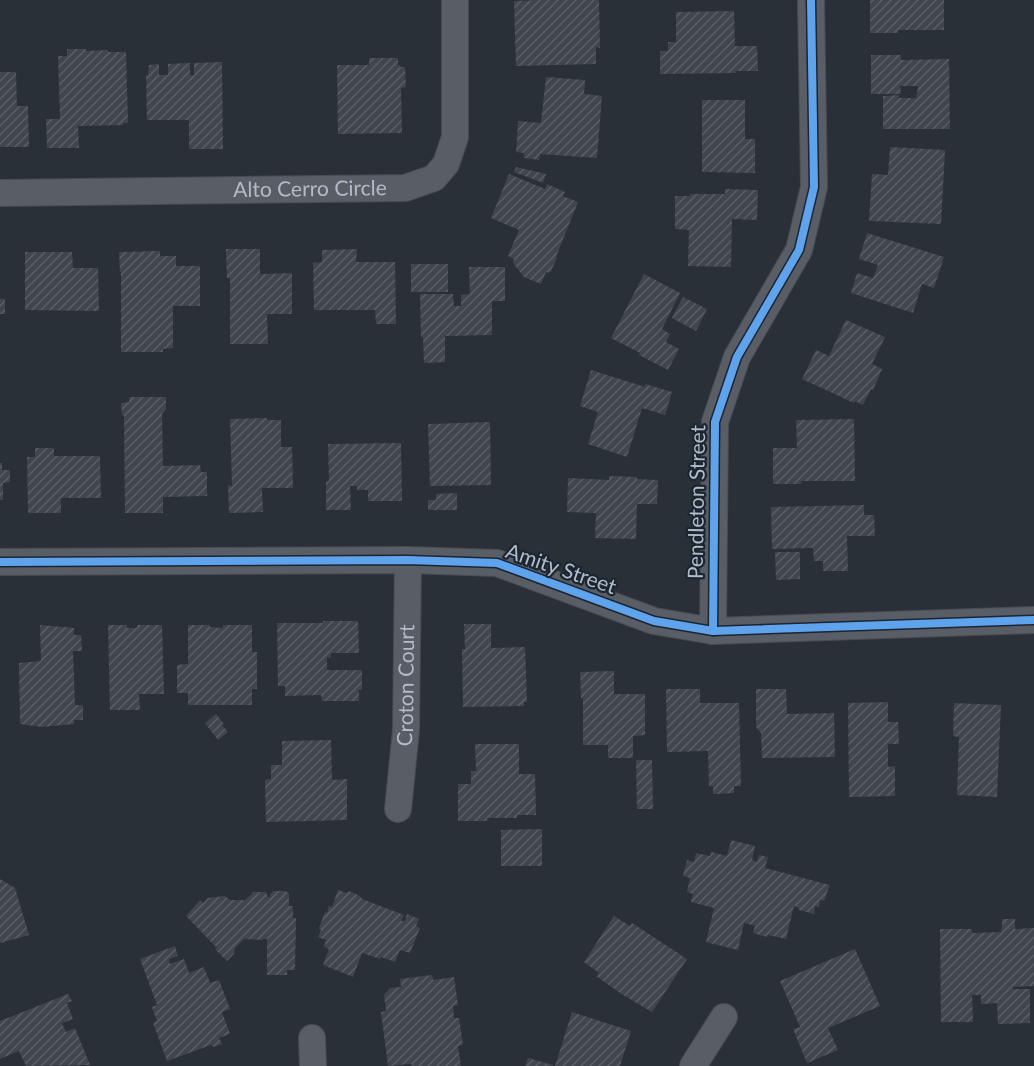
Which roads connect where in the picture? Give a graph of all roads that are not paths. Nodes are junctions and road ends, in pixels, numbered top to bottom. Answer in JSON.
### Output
{"nodes":[{"id":1,"x":455,"y":0,"type":"edge"},
{"id":2,"x":811,"y":0,"type":"edge"},
{"id":3,"x":0,"y":193,"type":"edge"},
{"id":4,"x":408,"y":560,"type":"junction"},
{"id":5,"x":0,"y":562,"type":"edge"},
{"id":6,"x":1034,"y":620,"type":"edge"},
{"id":7,"x":712,"y":631,"type":"junction"},
{"id":8,"x":398,"y":808,"type":"dead end"},
{"id":9,"x":724,"y":1017,"type":"dead end"},
{"id":10,"x":312,"y":1038,"type":"dead end"},
{"id":11,"x":313,"y":1066,"type":"edge"},
{"id":12,"x":693,"y":1066,"type":"edge"}],
"edges":[{"from":1,"to":3,"type":"street","name":"Alto Cerro Circle"},
{"from":2,"to":7,"type":"street","name":"Pendleton Street"},
{"from":4,"to":5,"type":"street","name":"Amity Street"},
{"from":4,"to":7,"type":"street","name":"Amity Street"},
{"from":4,"to":8,"type":"street","name":"Croton Court"},
{"from":6,"to":7,"type":"street","name":"Amity Street"},
{"from":9,"to":12,"type":"street"},
{"from":10,"to":11,"type":"street"}]}
